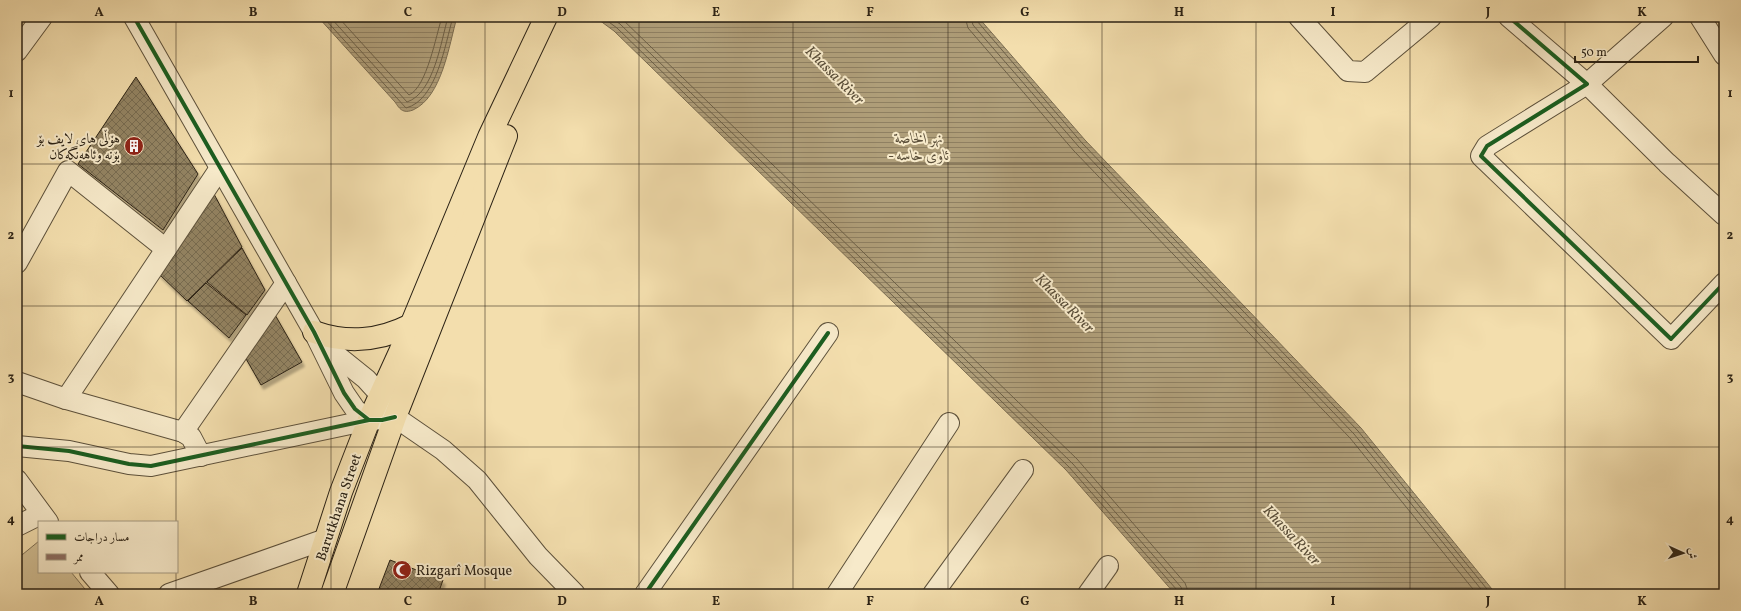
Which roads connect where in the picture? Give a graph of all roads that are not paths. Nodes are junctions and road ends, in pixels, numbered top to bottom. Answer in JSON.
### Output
{"nodes":[{"id":1,"x":42,"y":17,"type":"edge"},
{"id":2,"x":134,"y":17,"type":"edge"},
{"id":3,"x":546,"y":17,"type":"edge"},
{"id":4,"x":562,"y":17,"type":"edge"},
{"id":5,"x":1299,"y":17,"type":"edge"},
{"id":6,"x":1431,"y":17,"type":"edge"},
{"id":7,"x":1509,"y":17,"type":"edge"},
{"id":8,"x":1663,"y":17,"type":"edge"},
{"id":9,"x":1700,"y":17,"type":"edge"},
{"id":10,"x":23,"y":29,"type":"edge"},
{"id":11,"x":17,"y":51,"type":"edge"},
{"id":12,"x":1724,"y":55,"type":"edge"},
{"id":13,"x":1587,"y":84,"type":"junction"},
{"id":14,"x":496,"y":140,"type":"junction"},
{"id":15,"x":220,"y":168,"type":"junction"},
{"id":16,"x":1724,"y":216,"type":"edge"},
{"id":17,"x":166,"y":249,"type":"junction"},
{"id":18,"x":17,"y":263,"type":"edge"},
{"id":19,"x":286,"y":283,"type":"junction"},
{"id":20,"x":1724,"y":283,"type":"edge"},
{"id":21,"x":411,"y":325,"type":"junction"},
{"id":22,"x":828,"y":333,"type":"dead end"},
{"id":23,"x":315,"y":336,"type":"junction"},
{"id":24,"x":17,"y":382,"type":"edge"},
{"id":25,"x":381,"y":395,"type":"junction"},
{"id":26,"x":66,"y":399,"type":"junction"},
{"id":27,"x":395,"y":417,"type":"junction"},
{"id":28,"x":369,"y":420,"type":"junction"},
{"id":29,"x":949,"y":423,"type":"dead end"},
{"id":30,"x":183,"y":432,"type":"junction"},
{"id":31,"x":17,"y":446,"type":"edge"},
{"id":32,"x":201,"y":456,"type":"junction"},
{"id":33,"x":1023,"y":470,"type":"dead end"},
{"id":34,"x":17,"y":480,"type":"edge"},
{"id":35,"x":341,"y":492,"type":"junction"},
{"id":36,"x":366,"y":501,"type":"junction"},
{"id":37,"x":44,"y":518,"type":"edge"},
{"id":38,"x":17,"y":526,"type":"edge"},
{"id":39,"x":326,"y":538,"type":"junction"},
{"id":40,"x":1108,"y":566,"type":"dead end"},
{"id":41,"x":91,"y":573,"type":"edge"},
{"id":42,"x":109,"y":594,"type":"edge"},
{"id":43,"x":173,"y":594,"type":"edge"},
{"id":44,"x":308,"y":594,"type":"edge"},
{"id":45,"x":332,"y":594,"type":"edge"},
{"id":46,"x":575,"y":594,"type":"edge"},
{"id":47,"x":645,"y":594,"type":"edge"},
{"id":48,"x":837,"y":594,"type":"edge"},
{"id":49,"x":933,"y":594,"type":"edge"},
{"id":50,"x":1088,"y":594,"type":"edge"}],
"edges":[{"from":1,"to":10,"type":"street"},
{"from":2,"to":15,"type":"street"},
{"from":3,"to":14,"type":"main road"},
{"from":4,"to":14,"type":"main road"},
{"from":5,"to":6,"type":"street"},
{"from":7,"to":13,"type":"street"},
{"from":8,"to":13,"type":"street"},
{"from":9,"to":12,"type":"street"},
{"from":10,"to":11,"type":"street"},
{"from":13,"to":16,"type":"street"},
{"from":13,"to":20,"type":"street"},
{"from":14,"to":21,"type":"main road","name":"Barutkhana Street"},
{"from":14,"to":27,"type":"main road","name":"Barutkhana Street"},
{"from":15,"to":17,"type":"street"},
{"from":15,"to":19,"type":"street"},
{"from":17,"to":18,"type":"street"},
{"from":17,"to":26,"type":"street"},
{"from":19,"to":23,"type":"street"},
{"from":19,"to":30,"type":"street"},
{"from":21,"to":23,"type":"main road"},
{"from":21,"to":25,"type":"main road","name":"Barutkhana Street"},
{"from":22,"to":47,"type":"street"},
{"from":23,"to":25,"type":"street"},
{"from":23,"to":28,"type":"street"},
{"from":24,"to":26,"type":"street"},
{"from":25,"to":27,"type":"street"},
{"from":25,"to":28,"type":"main road","name":"Barutkhana Street"},
{"from":26,"to":30,"type":"street"},
{"from":27,"to":28,"type":"street"},
{"from":27,"to":36,"type":"main road","name":"Barutkhana Street"},
{"from":27,"to":46,"type":"street"},
{"from":28,"to":32,"type":"street"},
{"from":28,"to":35,"type":"main road","name":"Barutkhana Street"},
{"from":29,"to":48,"type":"street"},
{"from":30,"to":32,"type":"street"},
{"from":31,"to":32,"type":"street"},
{"from":33,"to":49,"type":"street"},
{"from":34,"to":37,"type":"street"},
{"from":35,"to":36,"type":"main road"},
{"from":35,"to":39,"type":"main road","name":"Barutkhana Street"},
{"from":36,"to":45,"type":"main road","name":"Barutkhana Street"},
{"from":37,"to":38,"type":"street"},
{"from":39,"to":43,"type":"street"},
{"from":39,"to":44,"type":"main road","name":"Barutkhana Street"},
{"from":40,"to":50,"type":"street"},
{"from":41,"to":42,"type":"street"}]}
